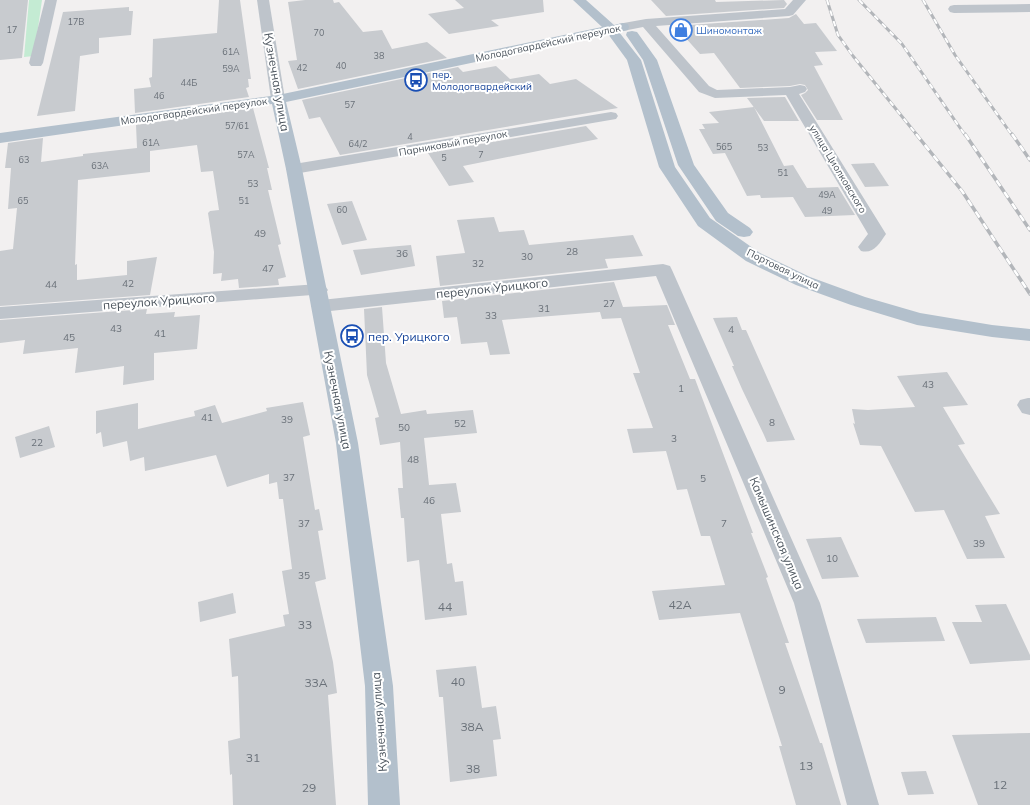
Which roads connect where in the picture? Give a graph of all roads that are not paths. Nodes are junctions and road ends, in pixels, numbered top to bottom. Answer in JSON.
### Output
{"nodes":[{"id":1,"x":51,"y":0,"type":"edge"},
{"id":2,"x":263,"y":0,"type":"edge"},
{"id":3,"x":579,"y":0,"type":"edge"},
{"id":4,"x":592,"y":0,"type":"edge"},
{"id":5,"x":800,"y":0,"type":"edge"},
{"id":6,"x":1030,"y":8,"type":"edge"},
{"id":7,"x":954,"y":9,"type":"dead end"},
{"id":8,"x":646,"y":23,"type":"junction"},
{"id":9,"x":617,"y":28,"type":"junction"},
{"id":10,"x":36,"y":63,"type":"dead end"},
{"id":11,"x":278,"y":99,"type":"junction"},
{"id":12,"x":611,"y":116,"type":"dead end"},
{"id":13,"x":0,"y":138,"type":"edge"},
{"id":14,"x":294,"y":169,"type":"junction"},
{"id":15,"x":867,"y":247,"type":"dead end"},
{"id":16,"x":663,"y":270,"type":"joint"},
{"id":17,"x":319,"y":298,"type":"junction"},
{"id":18,"x":0,"y":313,"type":"edge"},
{"id":19,"x":1030,"y":321,"type":"edge"},
{"id":20,"x":1030,"y":335,"type":"edge"},
{"id":21,"x":384,"y":805,"type":"edge"},
{"id":22,"x":863,"y":805,"type":"edge"}],
"edges":[{"from":1,"to":10,"type":"street"},
{"from":2,"to":11,"type":"street","name":"Кузнечная улица"},
{"from":3,"to":9,"type":"main road","name":"Портовая улица"},
{"from":4,"to":9,"type":"main road","name":"Портовая улица"},
{"from":5,"to":8,"type":"street","name":"Молодогвардейский переулок"},
{"from":6,"to":7,"type":"street"},
{"from":8,"to":9,"type":"street","name":"Молодогвардейский переулок"},
{"from":8,"to":15,"type":"street","name":"улица Циолковского"},
{"from":9,"to":11,"type":"main road","name":"Молодогвардейский переулок"},
{"from":9,"to":19,"type":"main road","name":"Портовая улица"},
{"from":9,"to":20,"type":"main road","name":"Портовая улица"},
{"from":11,"to":13,"type":"main road","name":"Молодогвардейский переулок"},
{"from":11,"to":14,"type":"main road","name":"Кузнечная улица"},
{"from":12,"to":14,"type":"street","name":"Парниковый переулок"},
{"from":14,"to":17,"type":"main road","name":"Кузнечная улица"},
{"from":16,"to":17,"type":"street","name":"переулок Урицкого"},
{"from":16,"to":22,"type":"street","name":"Камышинская улица"},
{"from":17,"to":18,"type":"street","name":"переулок Урицкого"},
{"from":17,"to":21,"type":"main road","name":"Кузнечная улица"}]}
